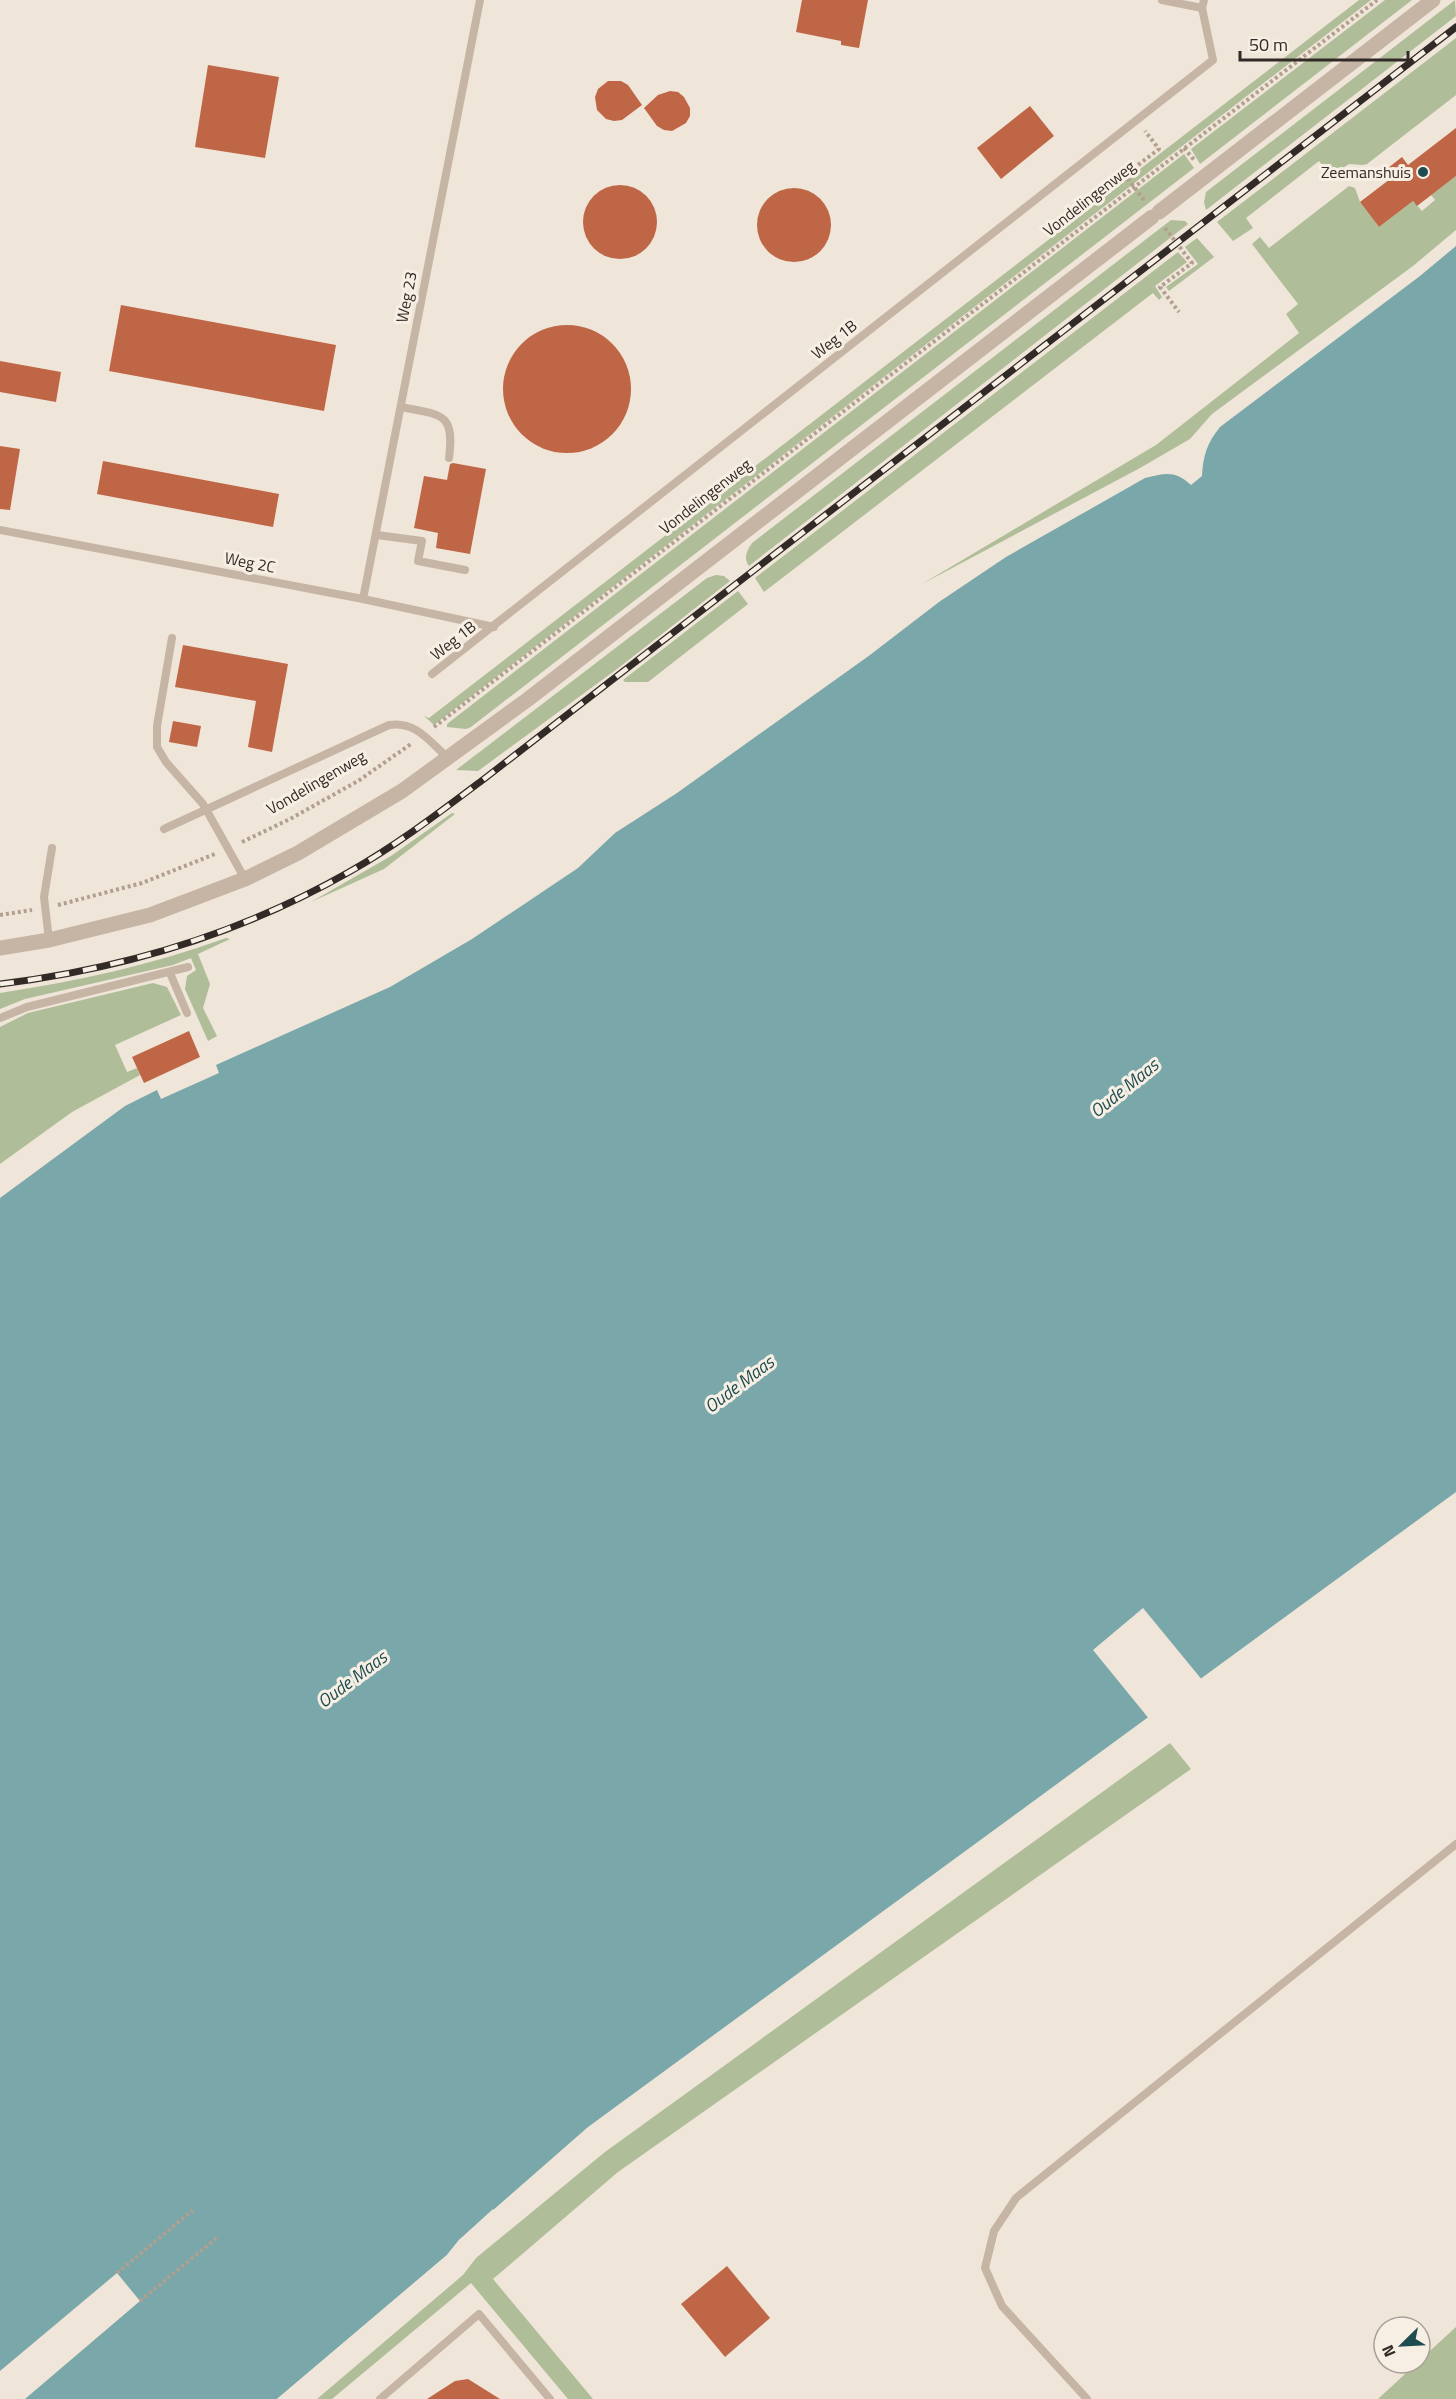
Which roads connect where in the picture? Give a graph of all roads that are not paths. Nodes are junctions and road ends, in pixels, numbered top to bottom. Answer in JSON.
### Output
{"nodes":[{"id":1,"x":480,"y":0,"type":"edge"},
{"id":2,"x":1162,"y":0,"type":"edge"},
{"id":3,"x":1433,"y":0,"type":"edge"},
{"id":4,"x":1203,"y":4,"type":"edge"},
{"id":5,"x":401,"y":407,"type":"junction"},
{"id":6,"x":449,"y":458,"type":"dead end"},
{"id":7,"x":0,"y":530,"type":"edge"},
{"id":8,"x":377,"y":535,"type":"junction"},
{"id":9,"x":465,"y":570,"type":"dead end"},
{"id":10,"x":363,"y":599,"type":"junction"},
{"id":11,"x":494,"y":627,"type":"junction"},
{"id":12,"x":172,"y":638,"type":"dead end"},
{"id":13,"x":432,"y":674,"type":"dead end"},
{"id":14,"x":448,"y":758,"type":"junction"},
{"id":15,"x":207,"y":810,"type":"junction"},
{"id":16,"x":164,"y":829,"type":"dead end"},
{"id":17,"x":52,"y":848,"type":"dead end"},
{"id":18,"x":245,"y":879,"type":"junction"},
{"id":19,"x":50,"y":940,"type":"junction"},
{"id":20,"x":0,"y":948,"type":"edge"},
{"id":21,"x":188,"y":967,"type":"dead end"},
{"id":22,"x":170,"y":973,"type":"junction"},
{"id":23,"x":187,"y":1013,"type":"dead end"},
{"id":24,"x":0,"y":1018,"type":"edge"},
{"id":25,"x":1456,"y":1844,"type":"edge"},
{"id":26,"x":380,"y":2399,"type":"edge"},
{"id":27,"x":550,"y":2399,"type":"edge"},
{"id":28,"x":1087,"y":2399,"type":"edge"}],
"edges":[{"from":1,"to":5,"type":"lane","name":"Weg 23"},
{"from":2,"to":4,"type":"lane"},
{"from":3,"to":14,"type":"street"},
{"from":4,"to":11,"type":"lane","name":"Weg 1B"},
{"from":5,"to":6,"type":"lane"},
{"from":5,"to":8,"type":"lane","name":"Weg 23"},
{"from":7,"to":10,"type":"lane","name":"Weg 2C"},
{"from":8,"to":9,"type":"lane"},
{"from":8,"to":10,"type":"lane","name":"Weg 23"},
{"from":10,"to":11,"type":"lane","name":"Weg 2C"},
{"from":11,"to":13,"type":"lane","name":"Weg 1B"},
{"from":12,"to":15,"type":"lane"},
{"from":14,"to":15,"type":"lane"},
{"from":14,"to":18,"type":"street"},
{"from":15,"to":16,"type":"lane"},
{"from":15,"to":18,"type":"lane"},
{"from":17,"to":19,"type":"lane"},
{"from":18,"to":19,"type":"street"},
{"from":19,"to":20,"type":"street"},
{"from":21,"to":22,"type":"lane"},
{"from":22,"to":23,"type":"lane"},
{"from":22,"to":24,"type":"lane"},
{"from":25,"to":28,"type":"lane"},
{"from":26,"to":27,"type":"lane"}]}
